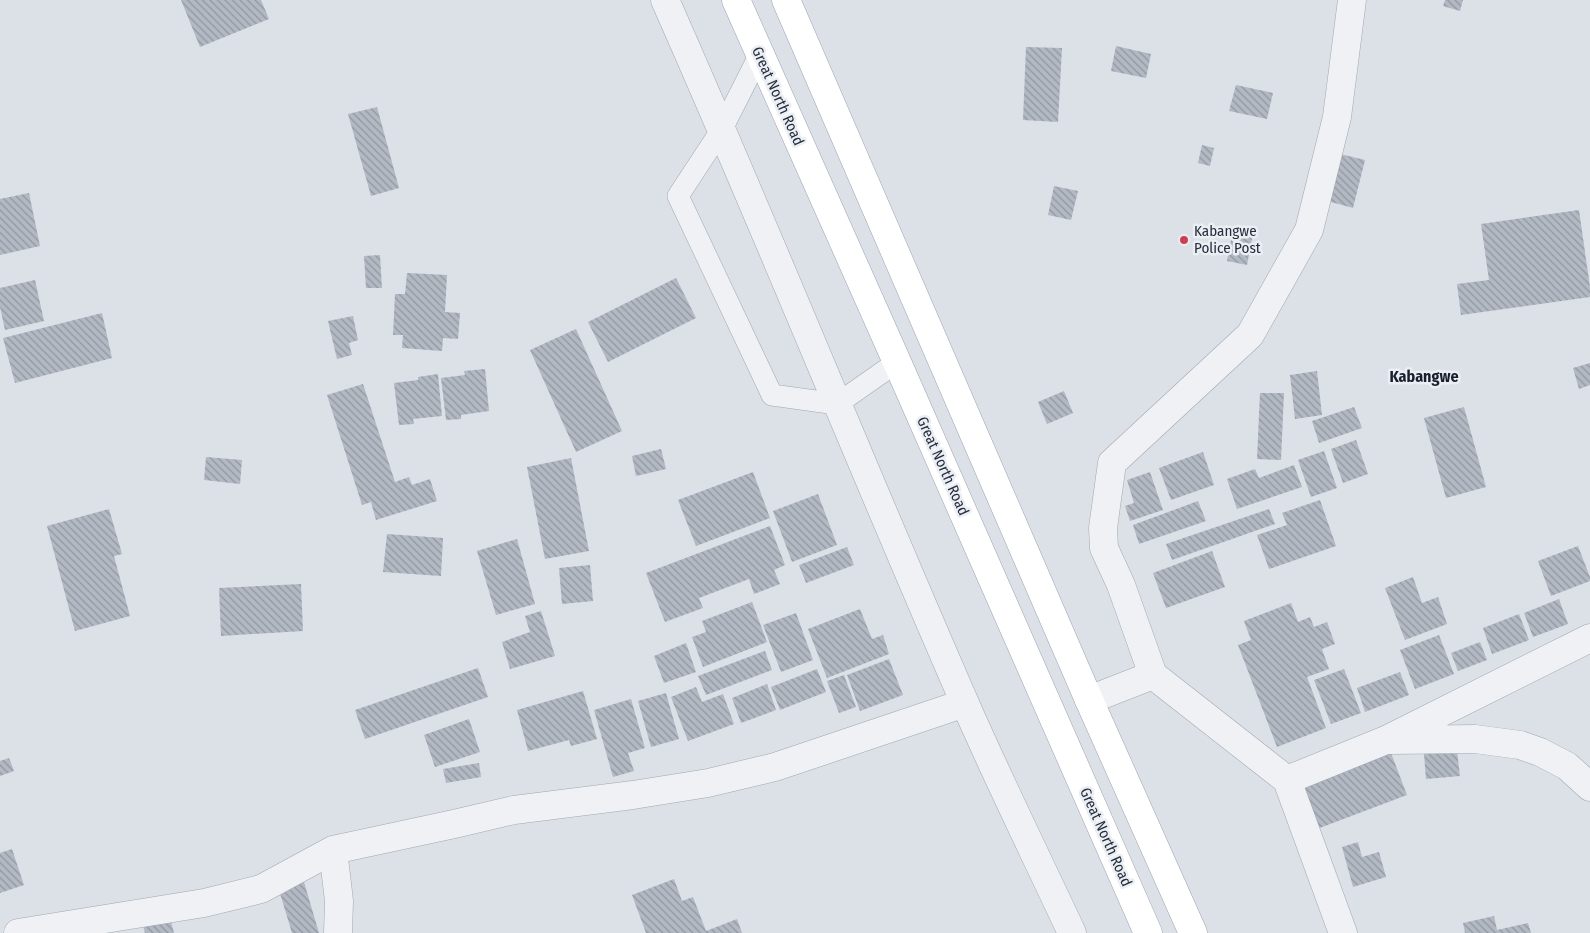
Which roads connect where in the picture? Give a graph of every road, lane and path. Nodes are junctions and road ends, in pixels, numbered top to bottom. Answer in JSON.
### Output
{"nodes":[{"id":1,"x":665,"y":0,"type":"edge"},
{"id":2,"x":736,"y":0,"type":"edge"},
{"id":3,"x":786,"y":0,"type":"edge"},
{"id":4,"x":1352,"y":0,"type":"edge"},
{"id":5,"x":760,"y":54,"type":"junction"},
{"id":6,"x":722,"y":128,"type":"junction"},
{"id":7,"x":897,"y":362,"type":"junction"},
{"id":8,"x":837,"y":404,"type":"junction"},
{"id":9,"x":1590,"y":638,"type":"edge"},
{"id":10,"x":1154,"y":675,"type":"junction"},
{"id":11,"x":1089,"y":700,"type":"junction"},
{"id":12,"x":965,"y":703,"type":"junction"},
{"id":13,"x":1386,"y":740,"type":"junction"},
{"id":14,"x":1287,"y":780,"type":"junction"},
{"id":15,"x":1590,"y":787,"type":"edge"},
{"id":16,"x":333,"y":850,"type":"junction"},
{"id":17,"x":18,"y":933,"type":"edge"},
{"id":18,"x":338,"y":933,"type":"edge"},
{"id":19,"x":1072,"y":933,"type":"edge"},
{"id":20,"x":1148,"y":933,"type":"edge"},
{"id":21,"x":1193,"y":933,"type":"edge"},
{"id":22,"x":1343,"y":933,"type":"edge"}],
"edges":[{"from":1,"to":6,"type":"street"},
{"from":2,"to":5,"type":"main road","name":"Great North Road"},
{"from":3,"to":11,"type":"main road"},
{"from":4,"to":10,"type":"street"},
{"from":5,"to":6,"type":"lane"},
{"from":5,"to":7,"type":"main road","name":"Great North Road"},
{"from":6,"to":8,"type":"street"},
{"from":6,"to":8,"type":"lane"},
{"from":7,"to":8,"type":"lane"},
{"from":7,"to":20,"type":"main road","name":"Great North Road"},
{"from":8,"to":12,"type":"street"},
{"from":9,"to":13,"type":"street"},
{"from":10,"to":11,"type":"street"},
{"from":10,"to":14,"type":"street"},
{"from":11,"to":21,"type":"main road"},
{"from":12,"to":16,"type":"street"},
{"from":12,"to":19,"type":"street"},
{"from":13,"to":14,"type":"street"},
{"from":13,"to":15,"type":"street"},
{"from":14,"to":22,"type":"street"},
{"from":16,"to":17,"type":"street"},
{"from":16,"to":18,"type":"street"}]}
